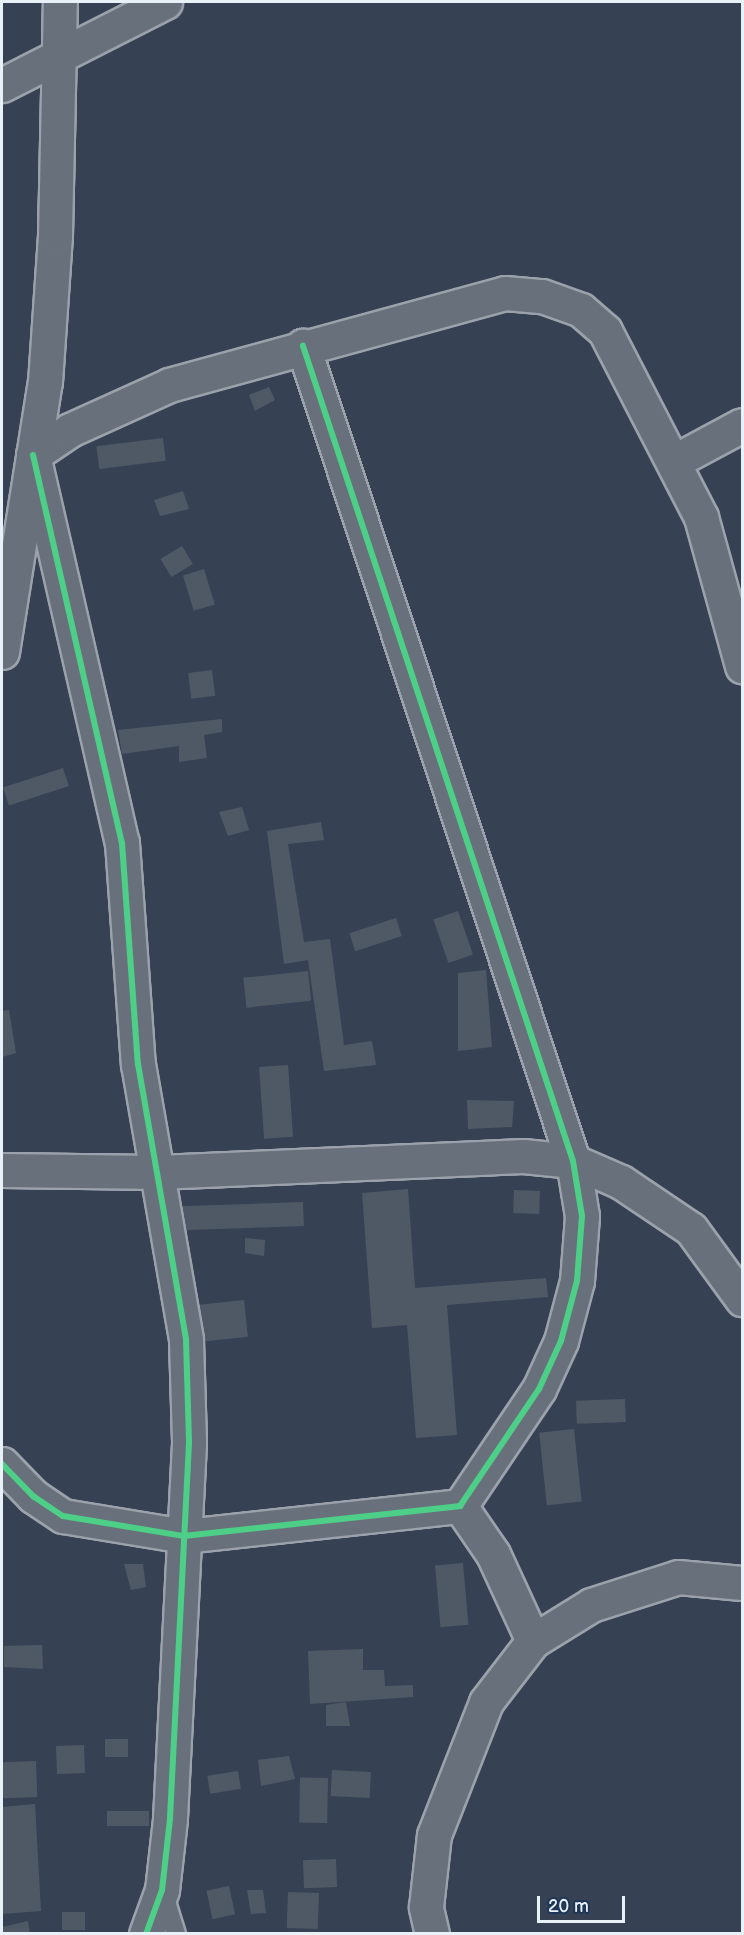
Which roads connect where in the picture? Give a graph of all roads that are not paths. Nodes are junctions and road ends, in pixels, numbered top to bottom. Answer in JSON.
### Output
{"nodes":[{"id":1,"x":60,"y":2,"type":"edge"},
{"id":2,"x":165,"y":2,"type":"edge"},
{"id":3,"x":59,"y":56,"type":"junction"},
{"id":4,"x":2,"y":85,"type":"edge"},
{"id":5,"x":303,"y":346,"type":"junction"},
{"id":6,"x":742,"y":425,"type":"edge"},
{"id":7,"x":33,"y":455,"type":"junction"},
{"id":8,"x":673,"y":462,"type":"junction"},
{"id":9,"x":2,"y":652,"type":"edge"},
{"id":10,"x":742,"y":666,"type":"edge"},
{"id":11,"x":573,"y":1161,"type":"junction"},
{"id":12,"x":2,"y":1170,"type":"edge"},
{"id":13,"x":158,"y":1172,"type":"junction"},
{"id":14,"x":742,"y":1299,"type":"edge"},
{"id":15,"x":2,"y":1464,"type":"edge"},
{"id":16,"x":460,"y":1506,"type":"junction"},
{"id":17,"x":184,"y":1536,"type":"junction"},
{"id":18,"x":742,"y":1583,"type":"edge"},
{"id":19,"x":533,"y":1641,"type":"junction"},
{"id":20,"x":162,"y":1890,"type":"junction"},
{"id":21,"x":146,"y":1934,"type":"edge"},
{"id":22,"x":176,"y":1934,"type":"edge"},
{"id":23,"x":432,"y":1934,"type":"edge"}],
"edges":[{"from":1,"to":3,"type":"street"},
{"from":2,"to":3,"type":"street"},
{"from":3,"to":4,"type":"street"},
{"from":3,"to":7,"type":"street"},
{"from":5,"to":7,"type":"street"},
{"from":5,"to":8,"type":"street"},
{"from":5,"to":11,"type":"street"},
{"from":6,"to":8,"type":"street"},
{"from":7,"to":9,"type":"street"},
{"from":7,"to":13,"type":"street"},
{"from":8,"to":10,"type":"street"},
{"from":11,"to":13,"type":"street"},
{"from":11,"to":14,"type":"street"},
{"from":11,"to":16,"type":"street"},
{"from":12,"to":13,"type":"street"},
{"from":13,"to":17,"type":"street"},
{"from":15,"to":17,"type":"street"},
{"from":16,"to":17,"type":"street"},
{"from":16,"to":19,"type":"street"},
{"from":17,"to":20,"type":"street"},
{"from":18,"to":19,"type":"street"},
{"from":19,"to":23,"type":"street"},
{"from":20,"to":21,"type":"street"},
{"from":20,"to":22,"type":"lane"}]}
